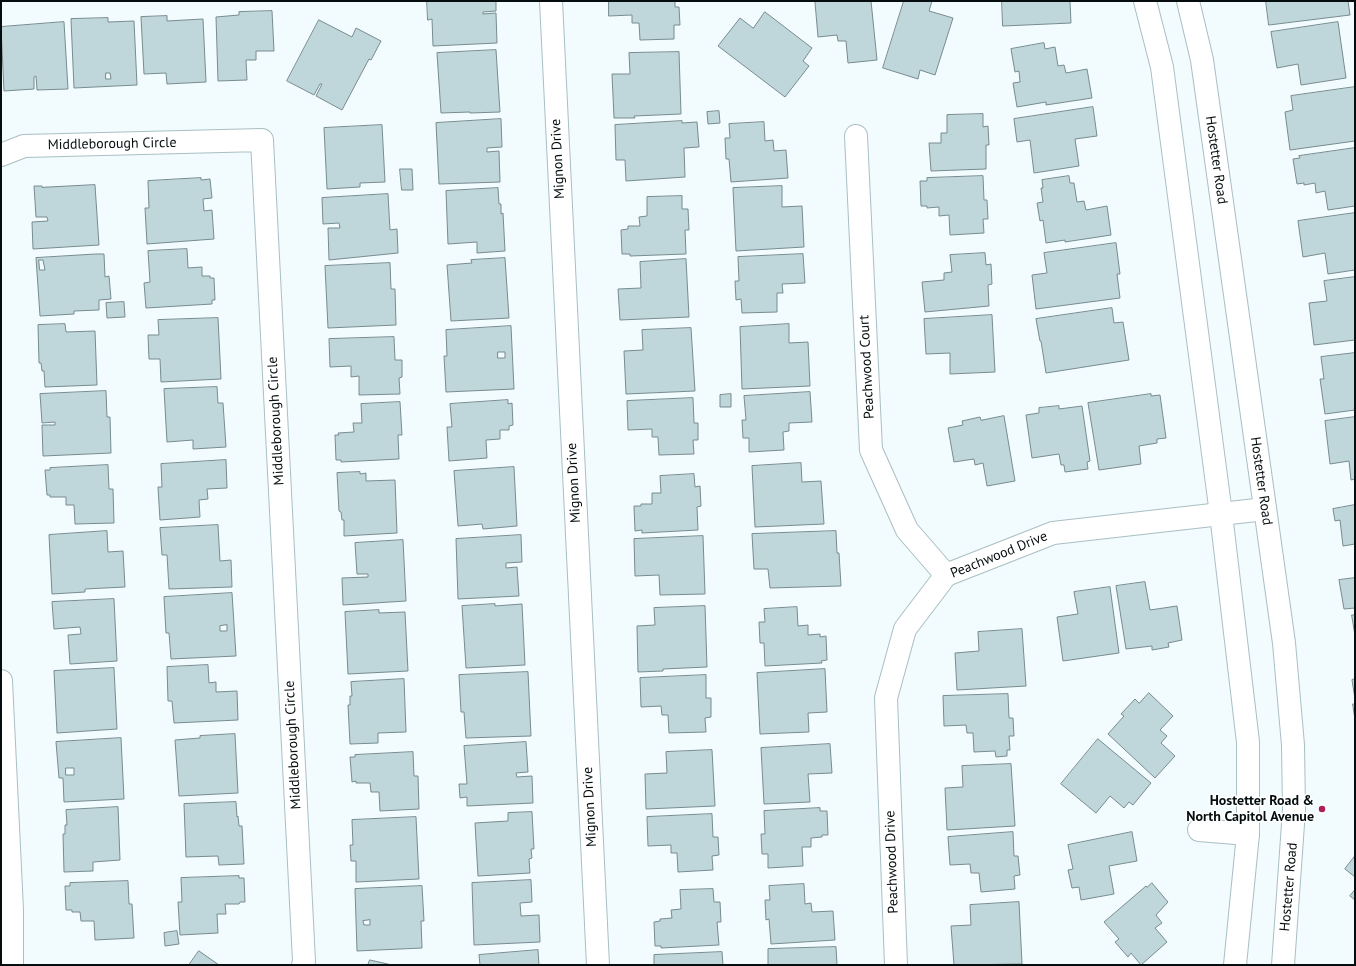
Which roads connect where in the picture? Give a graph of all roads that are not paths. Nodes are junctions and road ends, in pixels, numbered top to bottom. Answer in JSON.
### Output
{"nodes":[{"id":1,"x":551,"y":1,"type":"edge"},
{"id":2,"x":1144,"y":1,"type":"edge"},
{"id":3,"x":1188,"y":1,"type":"edge"},
{"id":4,"x":856,"y":136,"type":"dead end"},
{"id":5,"x":1,"y":155,"type":"edge"},
{"id":6,"x":1265,"y":509,"type":"junction"},
{"id":7,"x":1221,"y":514,"type":"junction"},
{"id":8,"x":946,"y":575,"type":"junction"},
{"id":9,"x":1,"y":680,"type":"edge"},
{"id":10,"x":1199,"y":830,"type":"dead end"},
{"id":11,"x":1248,"y":834,"type":"junction"},
{"id":12,"x":12,"y":965,"type":"edge"},
{"id":13,"x":303,"y":965,"type":"edge"},
{"id":14,"x":598,"y":965,"type":"edge"},
{"id":15,"x":896,"y":965,"type":"edge"},
{"id":16,"x":1235,"y":965,"type":"edge"},
{"id":17,"x":1283,"y":965,"type":"edge"}],
"edges":[{"from":1,"to":14,"type":"street","name":"Mignon Drive"},
{"from":2,"to":7,"type":"street"},
{"from":3,"to":6,"type":"street","name":"Hostetter Road"},
{"from":4,"to":8,"type":"street","name":"Peachwood Court"},
{"from":5,"to":13,"type":"street","name":"Middleborough Circle"},
{"from":6,"to":7,"type":"street","name":"Peachwood Drive"},
{"from":6,"to":17,"type":"street","name":"Hostetter Road"},
{"from":7,"to":8,"type":"street","name":"Peachwood Drive"},
{"from":7,"to":11,"type":"street"},
{"from":8,"to":15,"type":"street","name":"Peachwood Drive"},
{"from":9,"to":12,"type":"street"},
{"from":10,"to":11,"type":"street"},
{"from":11,"to":16,"type":"street"}]}
